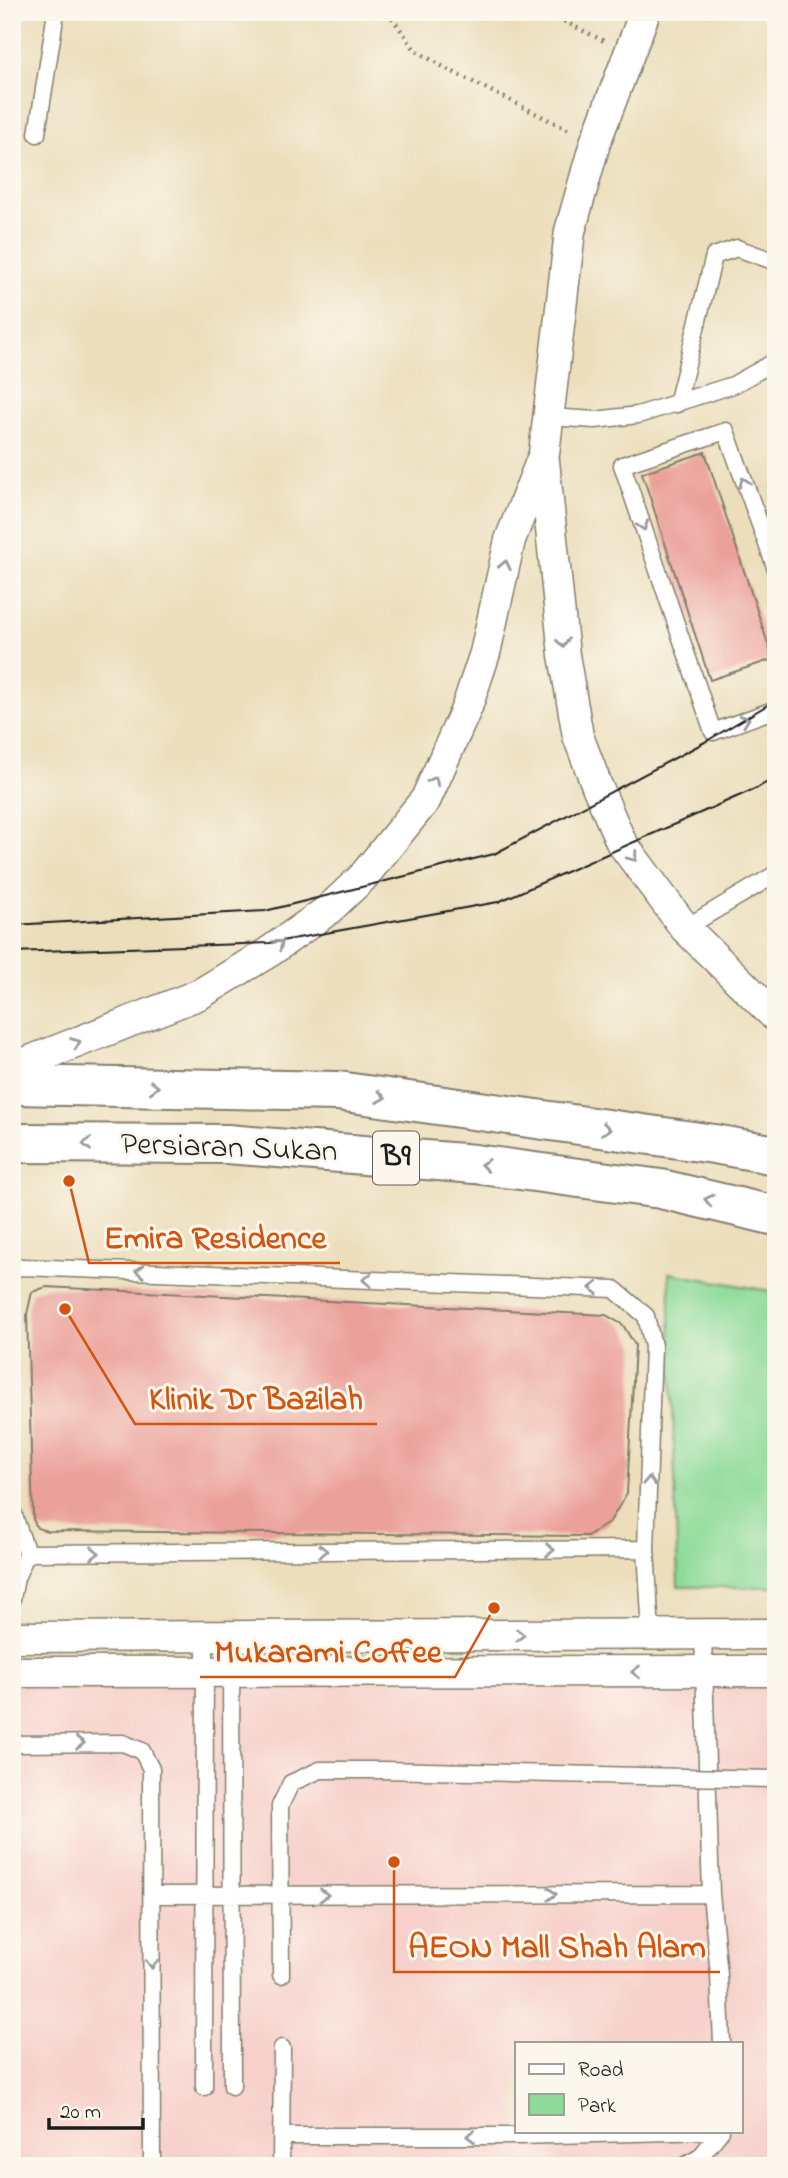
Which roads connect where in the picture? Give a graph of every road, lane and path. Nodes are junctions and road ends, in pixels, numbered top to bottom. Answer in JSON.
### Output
{"nodes":[{"id":1,"x":56,"y":12,"type":"edge"},
{"id":2,"x":388,"y":12,"type":"edge"},
{"id":3,"x":545,"y":12,"type":"edge"},
{"id":4,"x":645,"y":12,"type":"edge"},
{"id":5,"x":631,"y":54,"type":"junction"},
{"id":6,"x":37,"y":134,"type":"dead end"},
{"id":7,"x":594,"y":143,"type":"junction"},
{"id":8,"x":776,"y":262,"type":"edge"},
{"id":9,"x":776,"y":361,"type":"edge"},
{"id":10,"x":677,"y":404,"type":"junction"},
{"id":11,"x":549,"y":417,"type":"junction"},
{"id":12,"x":544,"y":454,"type":"junction"},
{"id":13,"x":776,"y":569,"type":"edge"},
{"id":14,"x":776,"y":709,"type":"edge"},
{"id":15,"x":776,"y":874,"type":"edge"},
{"id":16,"x":685,"y":928,"type":"junction"},
{"id":17,"x":776,"y":1017,"type":"edge"},
{"id":18,"x":12,"y":1068,"type":"edge"},
{"id":19,"x":12,"y":1085,"type":"edge"},
{"id":20,"x":12,"y":1143,"type":"edge"},
{"id":21,"x":776,"y":1155,"type":"edge"},
{"id":22,"x":776,"y":1216,"type":"edge"},
{"id":23,"x":12,"y":1270,"type":"edge"},
{"id":24,"x":12,"y":1510,"type":"edge"},
{"id":25,"x":646,"y":1549,"type":"junction"},
{"id":26,"x":27,"y":1553,"type":"junction"},
{"id":27,"x":12,"y":1599,"type":"edge"},
{"id":28,"x":651,"y":1634,"type":"junction"},
{"id":29,"x":703,"y":1634,"type":"junction"},
{"id":30,"x":776,"y":1634,"type":"edge"},
{"id":31,"x":12,"y":1637,"type":"edge"},
{"id":32,"x":218,"y":1637,"type":"junction"},
{"id":33,"x":218,"y":1670,"type":"junction"},
{"id":34,"x":776,"y":1671,"type":"edge"},
{"id":35,"x":12,"y":1672,"type":"edge"},
{"id":36,"x":704,"y":1672,"type":"junction"},
{"id":37,"x":12,"y":1744,"type":"edge"},
{"id":38,"x":776,"y":1779,"type":"edge"},
{"id":39,"x":711,"y":1894,"type":"junction"},
{"id":40,"x":152,"y":1895,"type":"junction"},
{"id":41,"x":280,"y":1895,"type":"junction"},
{"id":42,"x":204,"y":1896,"type":"junction"},
{"id":43,"x":232,"y":1896,"type":"junction"},
{"id":44,"x":281,"y":1975,"type":"dead end"},
{"id":45,"x":722,"y":2042,"type":"edge"},
{"id":46,"x":282,"y":2048,"type":"dead end"},
{"id":47,"x":232,"y":2086,"type":"dead end"},
{"id":48,"x":204,"y":2087,"type":"dead end"},
{"id":49,"x":672,"y":2132,"type":"edge"},
{"id":50,"x":721,"y":2132,"type":"edge"},
{"id":51,"x":281,"y":2136,"type":"junction"},
{"id":52,"x":152,"y":2166,"type":"edge"},
{"id":53,"x":281,"y":2166,"type":"edge"},
{"id":54,"x":685,"y":2166,"type":"edge"}],
"edges":[{"from":1,"to":6,"type":"lane"},
{"from":2,"to":7,"type":"path"},
{"from":3,"to":5,"type":"path"},
{"from":4,"to":5,"type":"street"},
{"from":5,"to":7,"type":"street"},
{"from":7,"to":11,"type":"street"},
{"from":8,"to":10,"type":"lane"},
{"from":9,"to":10,"type":"lane"},
{"from":10,"to":11,"type":"lane"},
{"from":11,"to":12,"type":"street"},
{"from":12,"to":16,"type":"street","one_way":true},
{"from":18,"to":12,"type":"street","one_way":true},
{"from":13,"to":14,"type":"lane","one_way":true},
{"from":15,"to":16,"type":"lane"},
{"from":16,"to":17,"type":"street"},
{"from":19,"to":21,"type":"main road","name":"Persiaran Sukan","number":"B9","one_way":true},
{"from":22,"to":20,"type":"main road","name":"Persiaran Sukan","number":"B9","one_way":true},
{"from":25,"to":23,"type":"lane","one_way":true},
{"from":24,"to":26,"type":"lane"},
{"from":26,"to":25,"type":"lane","one_way":true},
{"from":25,"to":28,"type":"lane"},
{"from":26,"to":27,"type":"lane"},
{"from":28,"to":29,"type":"street"},
{"from":32,"to":28,"type":"street","one_way":true},
{"from":29,"to":30,"type":"street"},
{"from":29,"to":36,"type":"lane"},
{"from":31,"to":32,"type":"street"},
{"from":32,"to":33,"type":"lane"},
{"from":32,"to":33,"type":"lane"},
{"from":33,"to":35,"type":"street"},
{"from":36,"to":33,"type":"street","one_way":true},
{"from":33,"to":42,"type":"lane"},
{"from":33,"to":43,"type":"lane"},
{"from":34,"to":36,"type":"street"},
{"from":36,"to":39,"type":"lane"},
{"from":37,"to":40,"type":"lane","one_way":true},
{"from":38,"to":41,"type":"lane","bridge":true},
{"from":41,"to":39,"type":"lane","one_way":true},
{"from":39,"to":45,"type":"lane"},
{"from":40,"to":42,"type":"lane"},
{"from":40,"to":52,"type":"lane","one_way":true},
{"from":41,"to":43,"type":"lane"},
{"from":41,"to":44,"type":"lane"},
{"from":42,"to":43,"type":"lane"},
{"from":42,"to":48,"type":"lane"},
{"from":43,"to":47,"type":"lane"},
{"from":46,"to":51,"type":"lane"},
{"from":49,"to":51,"type":"lane","one_way":true},
{"from":50,"to":54,"type":"lane"},
{"from":51,"to":53,"type":"lane"}]}
